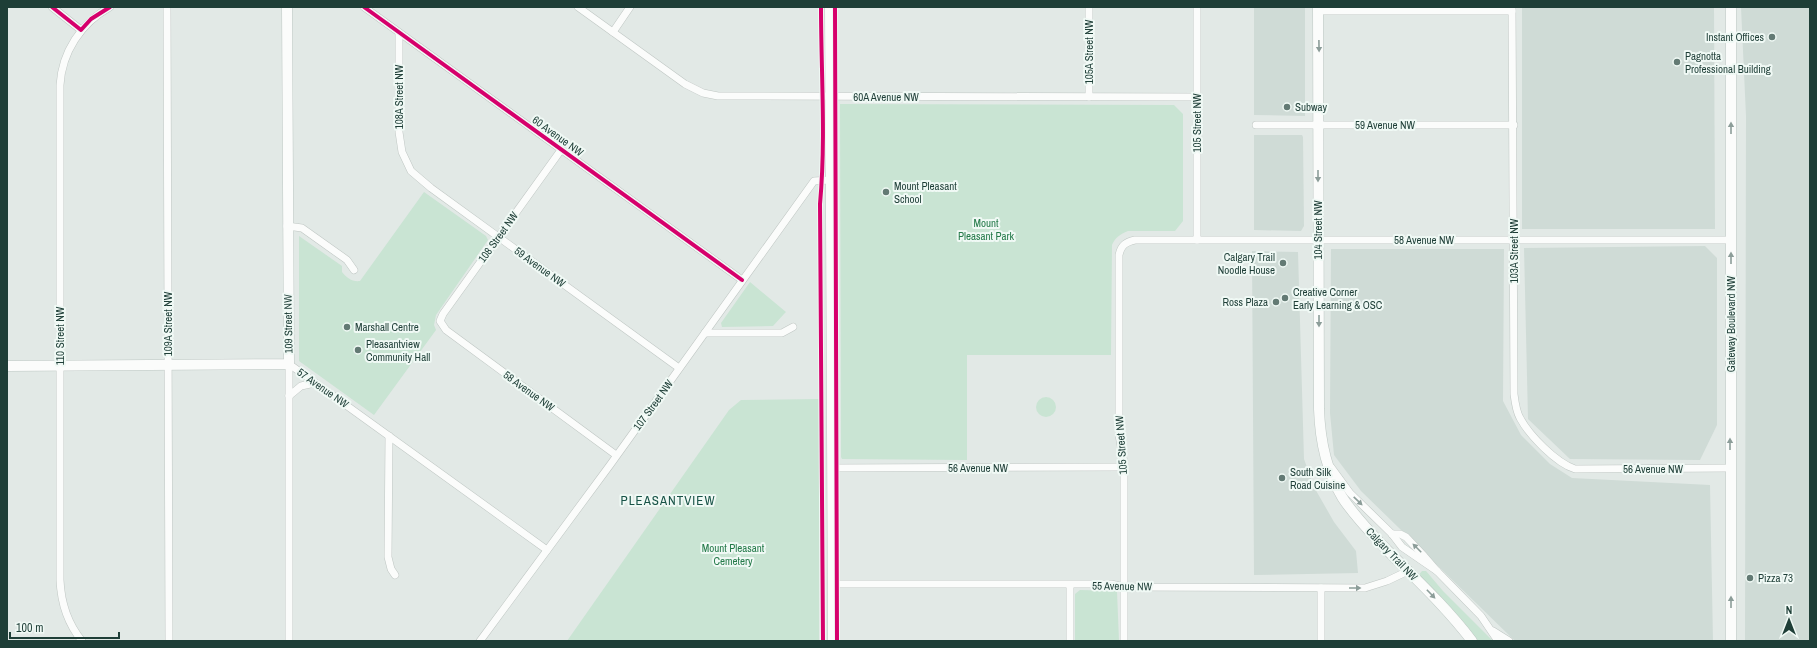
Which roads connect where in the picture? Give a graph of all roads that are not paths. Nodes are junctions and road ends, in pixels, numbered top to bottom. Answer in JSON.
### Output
{"nodes":[{"id":1,"x":52,"y":7,"type":"edge"},
{"id":2,"x":110,"y":7,"type":"edge"},
{"id":3,"x":167,"y":7,"type":"edge"},
{"id":4,"x":287,"y":7,"type":"edge"},
{"id":5,"x":364,"y":7,"type":"edge"},
{"id":6,"x":578,"y":7,"type":"edge"},
{"id":7,"x":630,"y":7,"type":"edge"},
{"id":8,"x":830,"y":7,"type":"edge"},
{"id":9,"x":1089,"y":7,"type":"edge"},
{"id":10,"x":1197,"y":7,"type":"edge"},
{"id":11,"x":1731,"y":7,"type":"edge"},
{"id":12,"x":1318,"y":9,"type":"edge"},
{"id":13,"x":1512,"y":9,"type":"edge"},
{"id":14,"x":81,"y":30,"type":"junction"},
{"id":15,"x":613,"y":32,"type":"junction"},
{"id":16,"x":399,"y":33,"type":"junction"},
{"id":17,"x":830,"y":97,"type":"junction"},
{"id":18,"x":1089,"y":97,"type":"junction"},
{"id":19,"x":1197,"y":97,"type":"junction"},
{"id":20,"x":1256,"y":125,"type":"dead end"},
{"id":21,"x":1318,"y":125,"type":"junction"},
{"id":22,"x":1514,"y":125,"type":"junction"},
{"id":23,"x":561,"y":150,"type":"junction"},
{"id":24,"x":405,"y":161,"type":"joint"},
{"id":25,"x":830,"y":180,"type":"junction"},
{"id":26,"x":287,"y":226,"type":"junction"},
{"id":27,"x":498,"y":237,"type":"junction"},
{"id":28,"x":1197,"y":240,"type":"junction"},
{"id":29,"x":1318,"y":240,"type":"junction"},
{"id":30,"x":1514,"y":240,"type":"junction"},
{"id":31,"x":1731,"y":240,"type":"junction"},
{"id":32,"x":1121,"y":248,"type":"joint"},
{"id":33,"x":354,"y":270,"type":"dead end"},
{"id":34,"x":742,"y":280,"type":"junction"},
{"id":35,"x":442,"y":326,"type":"joint"},
{"id":36,"x":793,"y":327,"type":"dead end"},
{"id":37,"x":704,"y":333,"type":"junction"},
{"id":38,"x":168,"y":364,"type":"junction"},
{"id":39,"x":289,"y":364,"type":"junction"},
{"id":40,"x":60,"y":365,"type":"junction"},
{"id":41,"x":7,"y":366,"type":"edge"},
{"id":42,"x":679,"y":368,"type":"junction"},
{"id":43,"x":315,"y":382,"type":"junction"},
{"id":44,"x":289,"y":396,"type":"junction"},
{"id":45,"x":389,"y":436,"type":"junction"},
{"id":46,"x":616,"y":455,"type":"junction"},
{"id":47,"x":1325,"y":455,"type":"junction"},
{"id":48,"x":1123,"y":467,"type":"junction"},
{"id":49,"x":833,"y":468,"type":"junction"},
{"id":50,"x":1730,"y":468,"type":"junction"},
{"id":51,"x":1575,"y":469,"type":"joint"},
{"id":52,"x":547,"y":550,"type":"junction"},
{"id":53,"x":1408,"y":571,"type":"junction"},
{"id":54,"x":395,"y":575,"type":"dead end"},
{"id":55,"x":832,"y":584,"type":"junction"},
{"id":56,"x":1070,"y":585,"type":"junction"},
{"id":57,"x":1124,"y":587,"type":"junction"},
{"id":58,"x":1321,"y":588,"type":"junction"},
{"id":59,"x":1490,"y":628,"type":"junction"},
{"id":60,"x":82,"y":641,"type":"edge"},
{"id":61,"x":168,"y":641,"type":"edge"},
{"id":62,"x":289,"y":641,"type":"edge"},
{"id":63,"x":480,"y":641,"type":"edge"},
{"id":64,"x":833,"y":641,"type":"edge"},
{"id":65,"x":1070,"y":641,"type":"edge"},
{"id":66,"x":1124,"y":641,"type":"edge"},
{"id":67,"x":1321,"y":641,"type":"edge"},
{"id":68,"x":1472,"y":641,"type":"edge"},
{"id":69,"x":1498,"y":641,"type":"edge"},
{"id":70,"x":1509,"y":641,"type":"edge"},
{"id":71,"x":1730,"y":641,"type":"edge"}],
"edges":[{"from":1,"to":14,"type":"street"},
{"from":2,"to":14,"type":"street"},
{"from":3,"to":38,"type":"street","name":"109A Street NW"},
{"from":4,"to":26,"type":"main road","name":"109 Street NW"},
{"from":5,"to":16,"type":"street","name":"60 Avenue NW"},
{"from":6,"to":15,"type":"street","name":"60A Avenue NW"},
{"from":7,"to":15,"type":"street"},
{"from":8,"to":17,"type":"main road"},
{"from":9,"to":18,"type":"street","name":"105A Street NW"},
{"from":10,"to":19,"type":"street","name":"105 Street NW"},
{"from":31,"to":11,"type":"main road","name":"Gateway Boulevard NW","one_way":true},
{"from":12,"to":13,"type":"street"},
{"from":12,"to":21,"type":"main road","name":"104 Street NW","one_way":true},
{"from":13,"to":22,"type":"street","name":"103A Street NW"},
{"from":14,"to":40,"type":"street","name":"110 Street NW"},
{"from":15,"to":17,"type":"street","name":"60A Avenue NW"},
{"from":16,"to":23,"type":"street","name":"60 Avenue NW"},
{"from":16,"to":24,"type":"street","name":"108A Street NW"},
{"from":17,"to":18,"type":"street","name":"60A Avenue NW"},
{"from":17,"to":25,"type":"main road"},
{"from":18,"to":19,"type":"street","name":"60A Avenue NW"},
{"from":19,"to":28,"type":"street","name":"105 Street NW"},
{"from":20,"to":21,"type":"street","name":"59 Avenue NW"},
{"from":21,"to":22,"type":"street","name":"59 Avenue NW"},
{"from":21,"to":29,"type":"main road","name":"104 Street NW","one_way":true},
{"from":22,"to":30,"type":"street","name":"103A Street NW"},
{"from":23,"to":27,"type":"street","name":"108 Street NW"},
{"from":23,"to":34,"type":"street","name":"60 Avenue NW"},
{"from":24,"to":27,"type":"street","name":"59 Avenue NW"},
{"from":25,"to":34,"type":"street","name":"107 Street NW"},
{"from":25,"to":49,"type":"main road"},
{"from":26,"to":33,"type":"street"},
{"from":26,"to":39,"type":"main road","name":"109 Street NW"},
{"from":27,"to":35,"type":"street","name":"108 Street NW"},
{"from":27,"to":42,"type":"street","name":"59 Avenue NW"},
{"from":28,"to":29,"type":"street","name":"58 Avenue NW"},
{"from":28,"to":32,"type":"street","name":"58 Avenue NW"},
{"from":29,"to":30,"type":"street","name":"58 Avenue NW"},
{"from":29,"to":47,"type":"main road","name":"104 Street NW","one_way":true},
{"from":30,"to":31,"type":"street","name":"58 Avenue NW"},
{"from":30,"to":51,"type":"street","name":"103A Street NW"},
{"from":50,"to":31,"type":"main road","name":"Gateway Boulevard NW","one_way":true},
{"from":32,"to":48,"type":"street","name":"105 Street NW"},
{"from":34,"to":37,"type":"street","name":"107 Street NW"},
{"from":35,"to":46,"type":"street","name":"58 Avenue NW"},
{"from":36,"to":37,"type":"street"},
{"from":37,"to":42,"type":"street","name":"107 Street NW"},
{"from":38,"to":39,"type":"main road","name":"57 Avenue NW"},
{"from":38,"to":40,"type":"main road","name":"57 Avenue NW"},
{"from":38,"to":61,"type":"street","name":"109A Street NW"},
{"from":39,"to":43,"type":"street","name":"57 Avenue NW"},
{"from":39,"to":44,"type":"street","name":"109 Street NW"},
{"from":40,"to":41,"type":"main road","name":"57 Avenue NW"},
{"from":40,"to":60,"type":"street","name":"110 Street NW"},
{"from":42,"to":46,"type":"street","name":"107 Street NW"},
{"from":43,"to":44,"type":"street"},
{"from":43,"to":45,"type":"street","name":"57 Avenue NW"},
{"from":44,"to":62,"type":"street","name":"109 Street NW"},
{"from":45,"to":52,"type":"street","name":"57 Avenue NW"},
{"from":45,"to":54,"type":"street"},
{"from":46,"to":52,"type":"street","name":"107 Street NW"},
{"from":47,"to":53,"type":"main road","name":"Calgary Trail NW"},
{"from":47,"to":59,"type":"street","name":"Calgary Trail NW","one_way":true},
{"from":48,"to":49,"type":"street","name":"56 Avenue NW"},
{"from":48,"to":57,"type":"street","name":"105 Street NW"},
{"from":49,"to":55,"type":"main road"},
{"from":50,"to":51,"type":"street","name":"56 Avenue NW"},
{"from":71,"to":50,"type":"main road","name":"Gateway Boulevard NW","one_way":true},
{"from":52,"to":63,"type":"street","name":"107 Street NW"},
{"from":58,"to":53,"type":"street","name":"55 Avenue NW","one_way":true},
{"from":53,"to":68,"type":"main road","name":"Calgary Trail NW","one_way":true},
{"from":55,"to":56,"type":"street","name":"55 Avenue NW"},
{"from":55,"to":64,"type":"main road"},
{"from":56,"to":57,"type":"street","name":"55 Avenue NW"},
{"from":56,"to":65,"type":"street"},
{"from":57,"to":58,"type":"street","name":"55 Avenue NW"},
{"from":57,"to":66,"type":"street","name":"105 Street NW"},
{"from":58,"to":67,"type":"street"},
{"from":59,"to":69,"type":"street","name":"Calgary Trail NW"},
{"from":59,"to":70,"type":"street","name":"Calgary Trail NW"}]}
